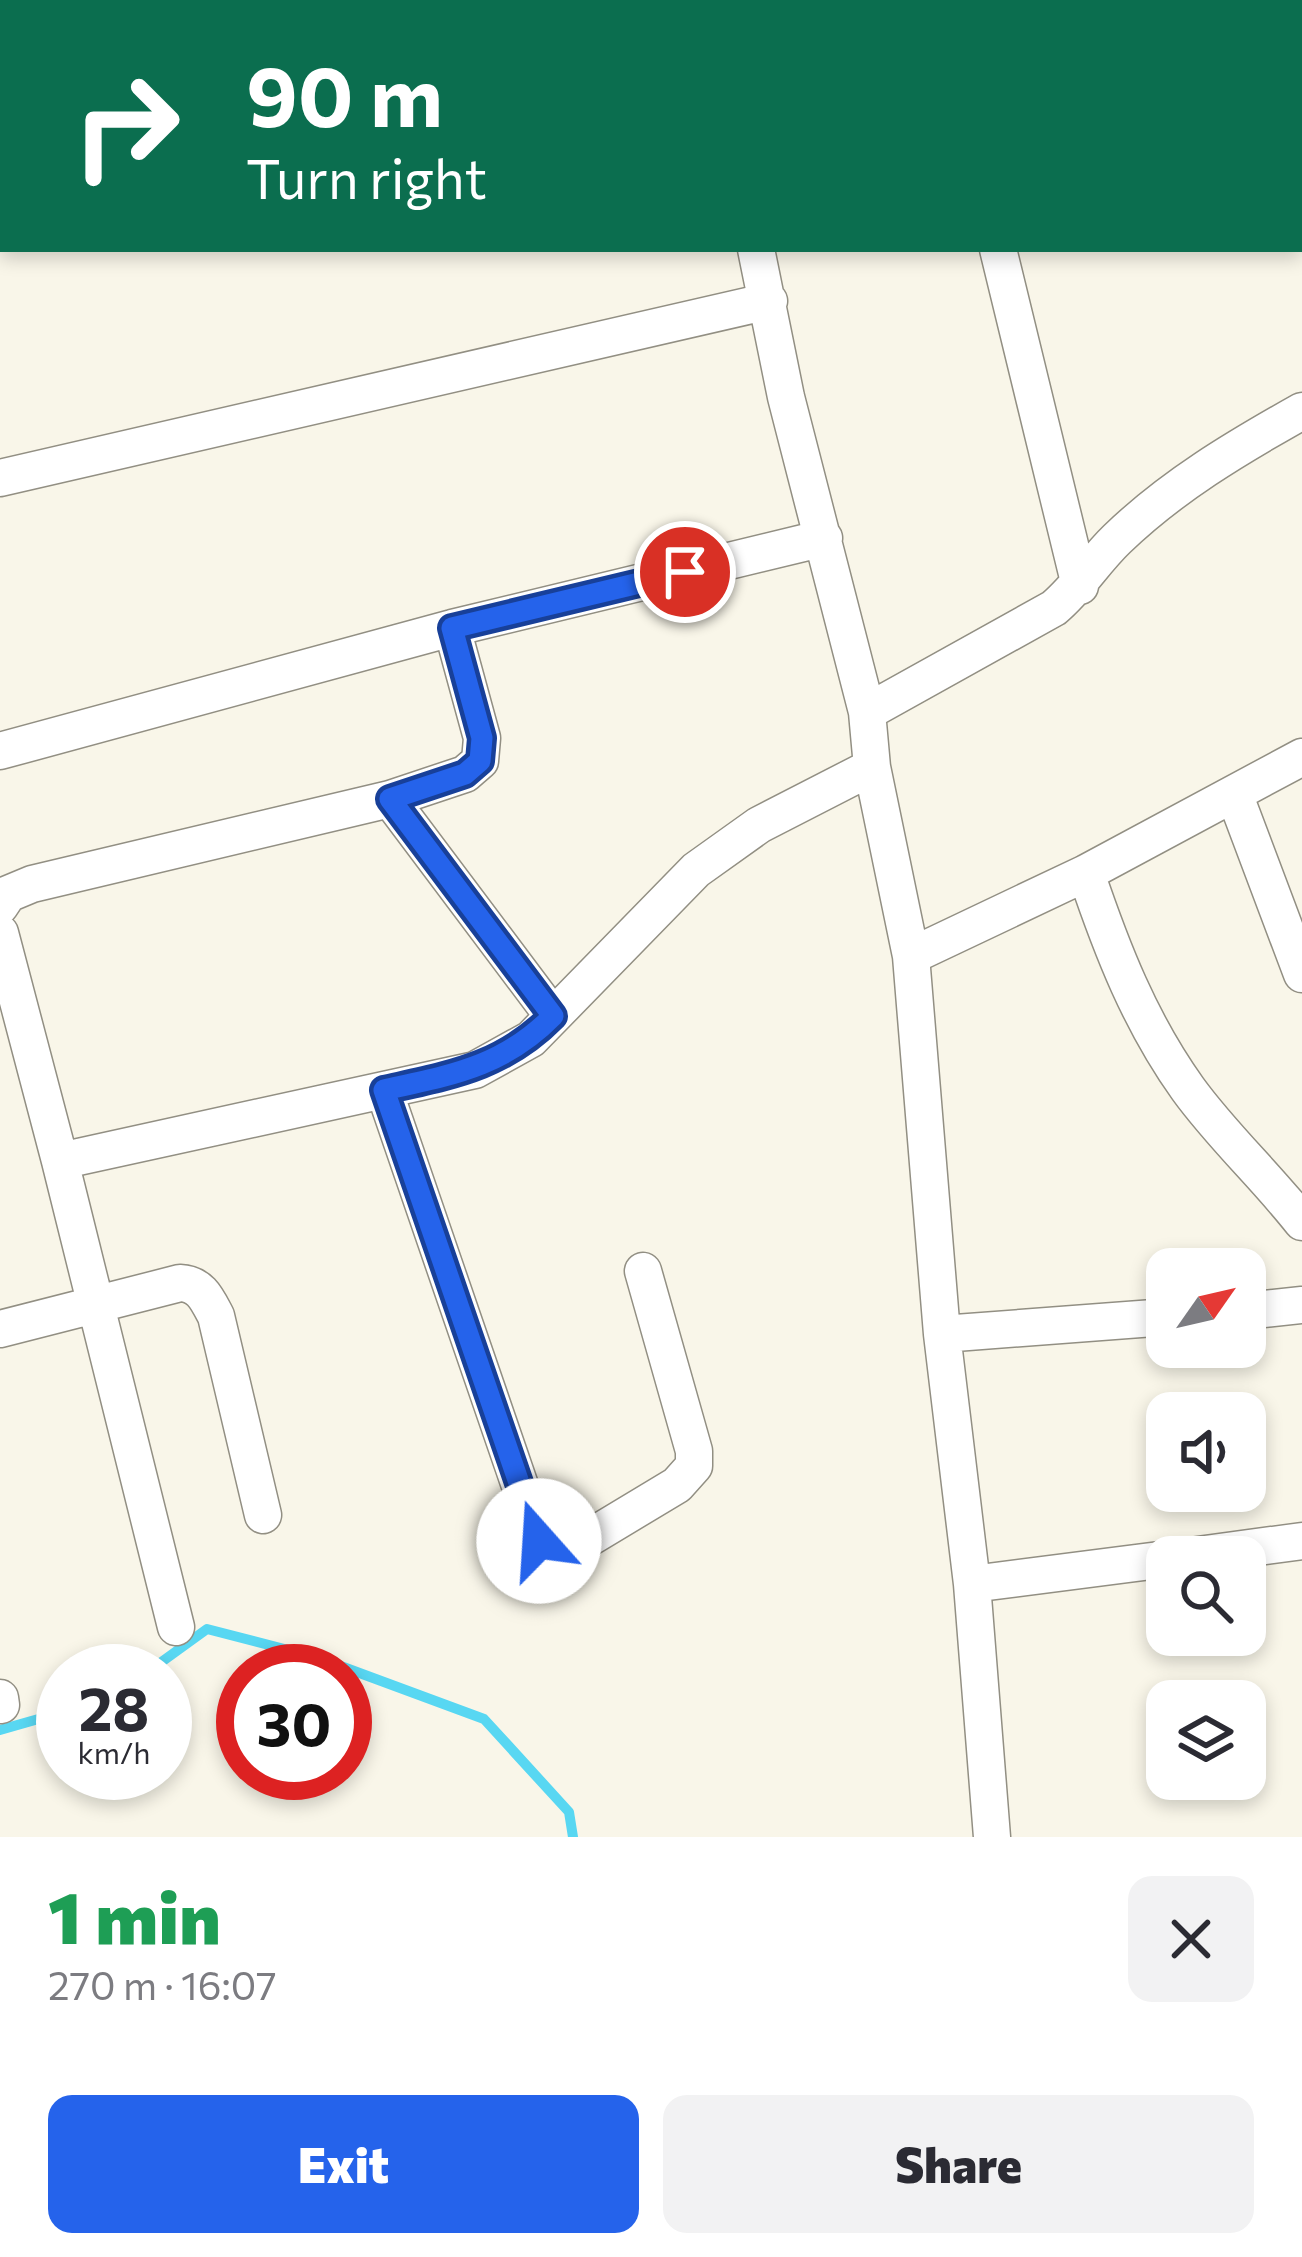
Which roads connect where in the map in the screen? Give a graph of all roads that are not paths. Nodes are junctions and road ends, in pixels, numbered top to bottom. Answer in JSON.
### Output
{"nodes":[{"id":1,"x":757,"y":252,"type":"edge"},
{"id":2,"x":999,"y":252,"type":"edge"},
{"id":3,"x":769,"y":301,"type":"junction"},
{"id":4,"x":1302,"y":411,"type":"edge"},
{"id":5,"x":0,"y":478,"type":"edge"},
{"id":6,"x":824,"y":538,"type":"junction"},
{"id":7,"x":1080,"y":586,"type":"junction"},
{"id":8,"x":452,"y":628,"type":"junction"},
{"id":9,"x":867,"y":712,"type":"junction"},
{"id":10,"x":0,"y":751,"type":"edge"},
{"id":11,"x":1302,"y":758,"type":"edge"},
{"id":12,"x":872,"y":767,"type":"junction"},
{"id":13,"x":1235,"y":796,"type":"junction"},
{"id":14,"x":390,"y":799,"type":"junction"},
{"id":15,"x":1086,"y":872,"type":"junction"},
{"id":16,"x":0,"y":906,"type":"edge"},
{"id":17,"x":0,"y":933,"type":"edge"},
{"id":18,"x":911,"y":956,"type":"junction"},
{"id":19,"x":1302,"y":974,"type":"edge"},
{"id":20,"x":553,"y":1016,"type":"junction"},
{"id":21,"x":384,"y":1090,"type":"junction"},
{"id":22,"x":60,"y":1161,"type":"junction"},
{"id":23,"x":1302,"y":1222,"type":"edge"},
{"id":24,"x":643,"y":1271,"type":"dead end"},
{"id":25,"x":95,"y":1303,"type":"junction"},
{"id":26,"x":1302,"y":1305,"type":"edge"},
{"id":27,"x":1266,"y":1309,"type":"edge"},
{"id":28,"x":1146,"y":1319,"type":"edge"},
{"id":29,"x":0,"y":1329,"type":"edge"},
{"id":30,"x":942,"y":1334,"type":"junction"},
{"id":31,"x":263,"y":1515,"type":"dead end"},
{"id":32,"x":1302,"y":1541,"type":"edge"},
{"id":33,"x":1266,"y":1546,"type":"edge"},
{"id":34,"x":1146,"y":1562,"type":"edge"},
{"id":35,"x":972,"y":1584,"type":"junction"},
{"id":36,"x":176,"y":1627,"type":"dead end"},
{"id":37,"x":992,"y":1837,"type":"edge"}],
"edges":[{"from":1,"to":3,"type":"street"},
{"from":2,"to":7,"type":"street"},
{"from":3,"to":5,"type":"street"},
{"from":3,"to":6,"type":"street"},
{"from":4,"to":7,"type":"street"},
{"from":6,"to":8,"type":"street"},
{"from":6,"to":9,"type":"street"},
{"from":7,"to":9,"type":"street"},
{"from":8,"to":10,"type":"street"},
{"from":8,"to":14,"type":"street"},
{"from":9,"to":12,"type":"street"},
{"from":11,"to":13,"type":"street"},
{"from":12,"to":18,"type":"street"},
{"from":12,"to":20,"type":"street"},
{"from":13,"to":15,"type":"street"},
{"from":13,"to":19,"type":"street"},
{"from":14,"to":16,"type":"street"},
{"from":14,"to":20,"type":"street"},
{"from":15,"to":18,"type":"street"},
{"from":15,"to":23,"type":"street"},
{"from":17,"to":22,"type":"street"},
{"from":18,"to":30,"type":"street"},
{"from":20,"to":21,"type":"street"},
{"from":21,"to":22,"type":"street"},
{"from":21,"to":24,"type":"street"},
{"from":22,"to":25,"type":"street"},
{"from":25,"to":29,"type":"street"},
{"from":25,"to":31,"type":"street"},
{"from":25,"to":36,"type":"street"},
{"from":26,"to":27,"type":"street"},
{"from":28,"to":30,"type":"street"},
{"from":30,"to":35,"type":"street"},
{"from":32,"to":33,"type":"street"},
{"from":34,"to":35,"type":"street"},
{"from":35,"to":37,"type":"street"}]}
